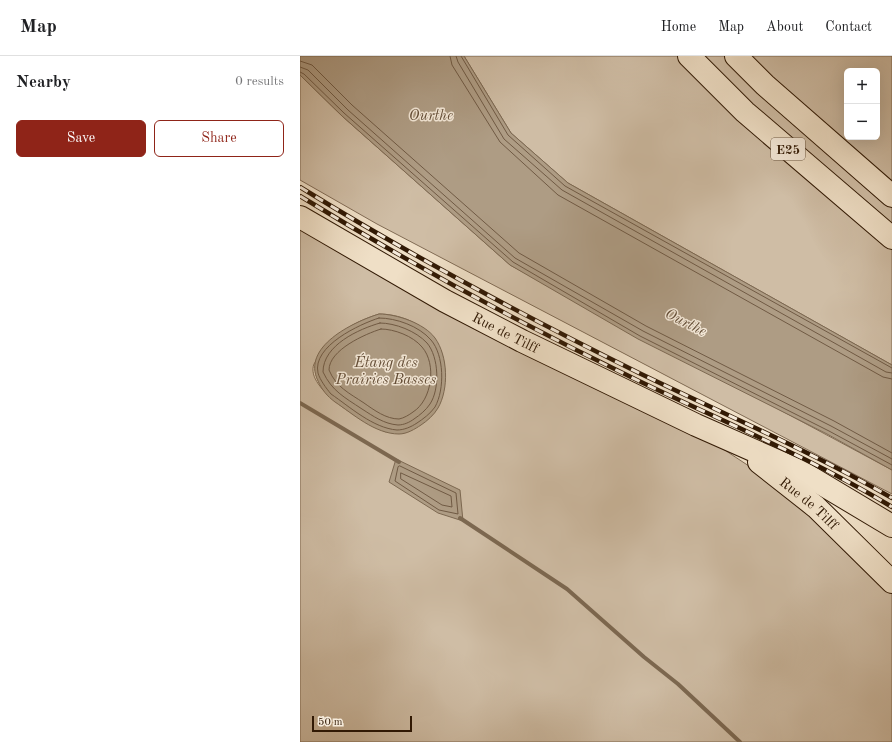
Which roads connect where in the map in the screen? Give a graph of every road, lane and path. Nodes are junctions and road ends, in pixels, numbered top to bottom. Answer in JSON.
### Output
{"nodes":[{"id":1,"x":689,"y":56,"type":"edge"},
{"id":2,"x":736,"y":56,"type":"edge"},
{"id":3,"x":892,"y":196,"type":"edge"},
{"id":4,"x":300,"y":217,"type":"edge"},
{"id":5,"x":892,"y":238,"type":"edge"},
{"id":6,"x":718,"y":435,"type":"junction"},
{"id":7,"x":892,"y":526,"type":"edge"},
{"id":8,"x":892,"y":582,"type":"edge"}],
"edges":[{"from":1,"to":5,"type":"main road","number":"E25"},
{"from":2,"to":3,"type":"main road","number":"E25"},
{"from":4,"to":6,"type":"main road","name":"Rue de Tilff"},
{"from":6,"to":7,"type":"main road","name":"Rue de Tilff"},
{"from":6,"to":8,"type":"main road","name":"Rue de Tilff"}]}
